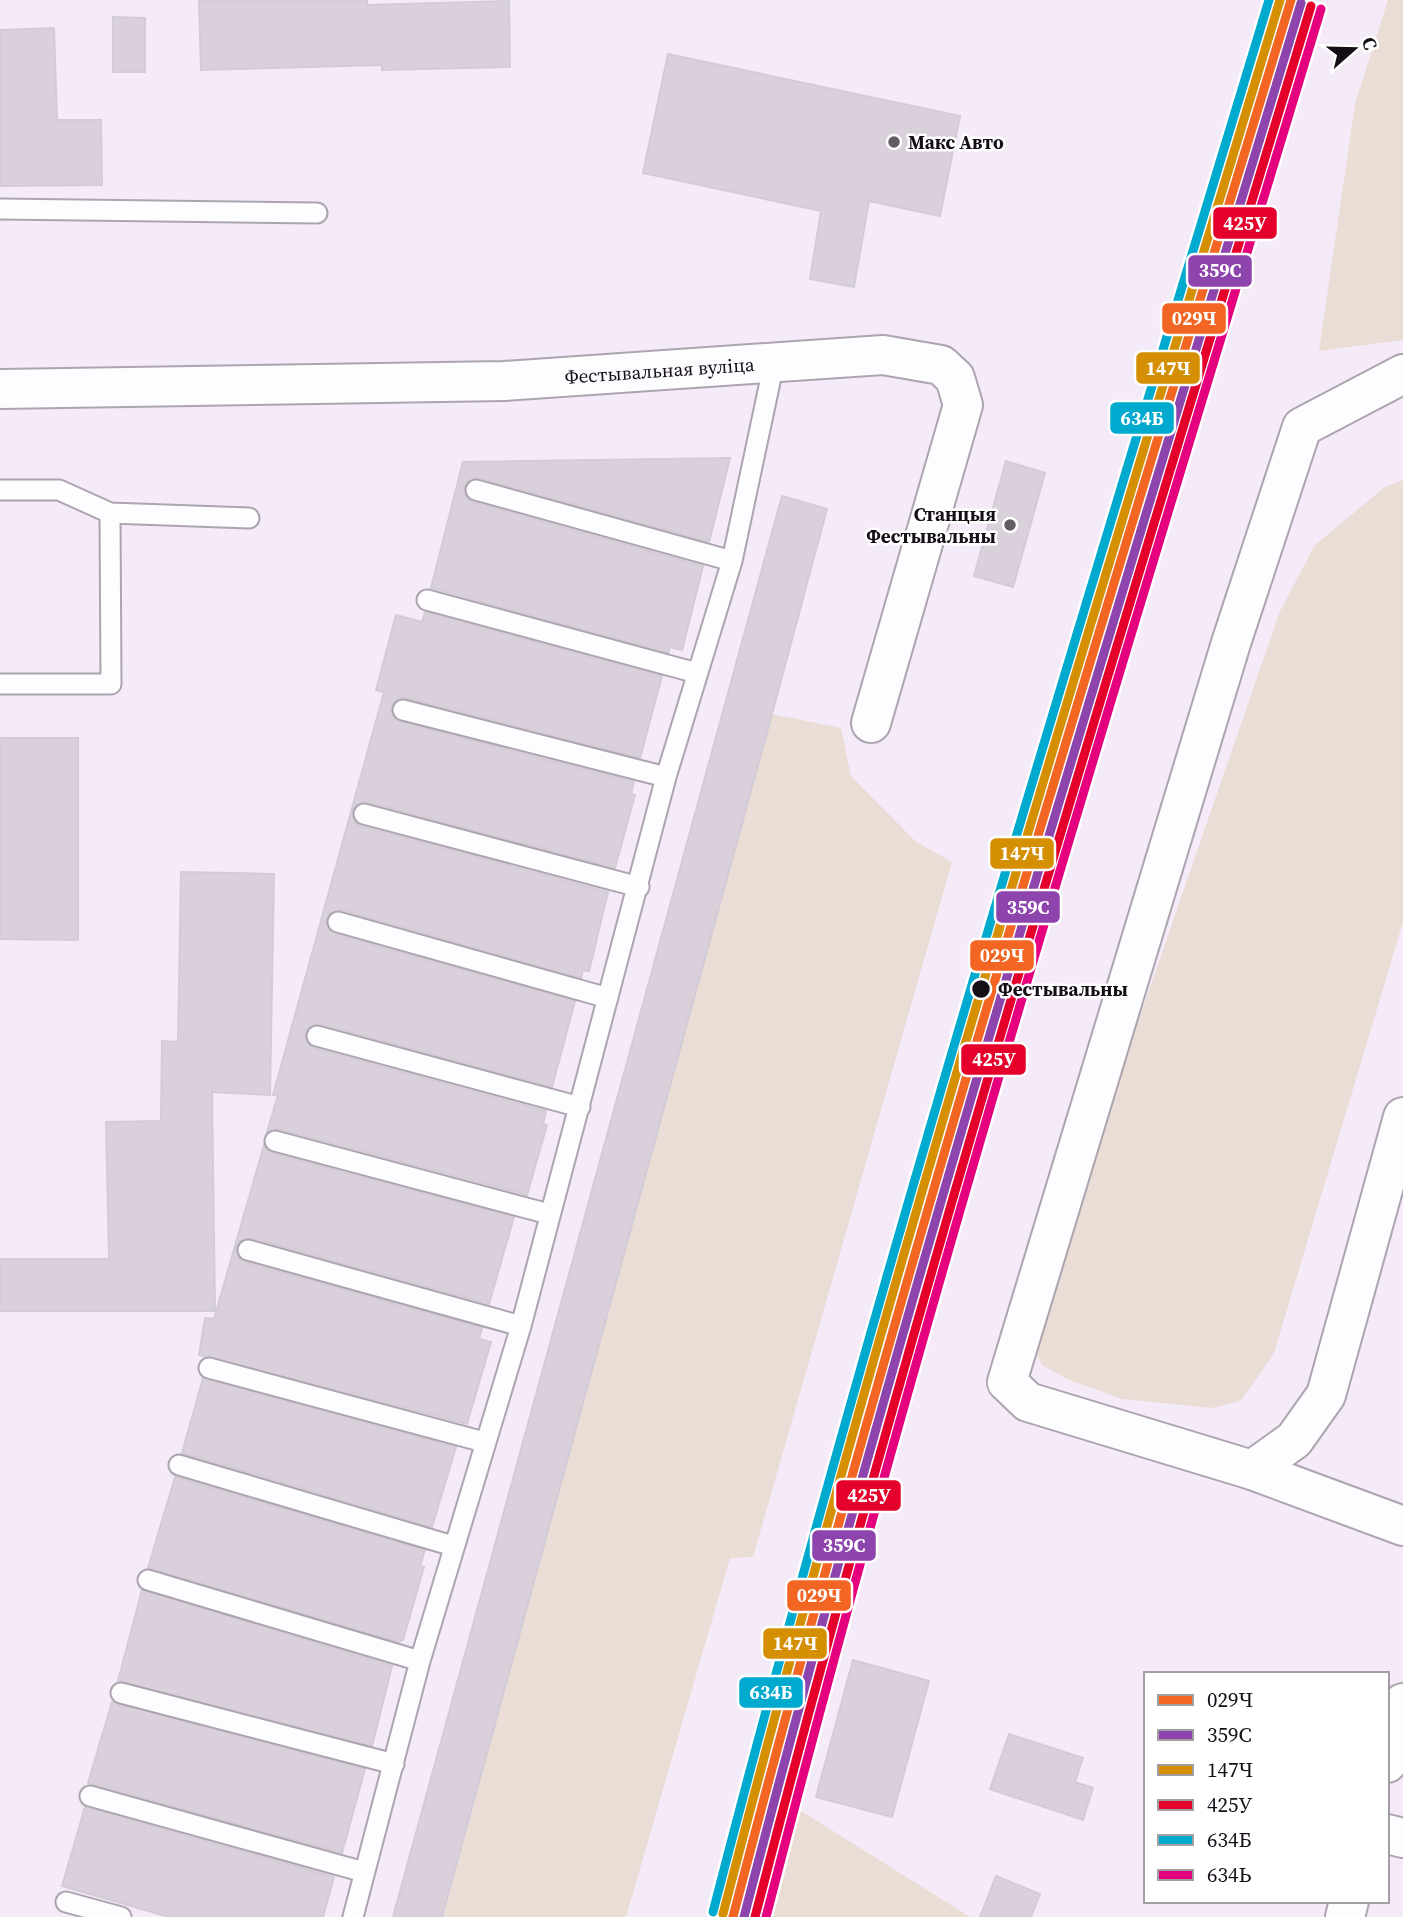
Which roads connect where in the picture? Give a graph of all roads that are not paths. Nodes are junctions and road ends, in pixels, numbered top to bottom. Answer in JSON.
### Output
{"nodes":[{"id":1,"x":0,"y":209,"type":"edge"},
{"id":2,"x":317,"y":214,"type":"dead end"},
{"id":3,"x":774,"y":363,"type":"junction"},
{"id":4,"x":1403,"y":373,"type":"edge"},
{"id":5,"x":0,"y":389,"type":"edge"},
{"id":6,"x":0,"y":490,"type":"edge"},
{"id":7,"x":476,"y":490,"type":"dead end"},
{"id":8,"x":110,"y":513,"type":"junction"},
{"id":9,"x":249,"y":518,"type":"dead end"},
{"id":10,"x":732,"y":561,"type":"junction"},
{"id":11,"x":427,"y":600,"type":"dead end"},
{"id":12,"x":697,"y":673,"type":"junction"},
{"id":13,"x":0,"y":684,"type":"edge"},
{"id":14,"x":403,"y":710,"type":"dead end"},
{"id":15,"x":871,"y":723,"type":"dead end"},
{"id":16,"x":666,"y":777,"type":"junction"},
{"id":17,"x":364,"y":814,"type":"dead end"},
{"id":18,"x":639,"y":887,"type":"junction"},
{"id":19,"x":338,"y":922,"type":"dead end"},
{"id":20,"x":608,"y":998,"type":"junction"},
{"id":21,"x":317,"y":1036,"type":"dead end"},
{"id":22,"x":580,"y":1107,"type":"junction"},
{"id":23,"x":1403,"y":1117,"type":"edge"},
{"id":24,"x":275,"y":1141,"type":"dead end"},
{"id":25,"x":549,"y":1214,"type":"junction"},
{"id":26,"x":248,"y":1250,"type":"dead end"},
{"id":27,"x":521,"y":1326,"type":"junction"},
{"id":28,"x":209,"y":1368,"type":"dead end"},
{"id":29,"x":484,"y":1442,"type":"junction"},
{"id":30,"x":179,"y":1465,"type":"dead end"},
{"id":31,"x":1252,"y":1470,"type":"junction"},
{"id":32,"x":1403,"y":1526,"type":"edge"},
{"id":33,"x":453,"y":1546,"type":"junction"},
{"id":34,"x":148,"y":1580,"type":"dead end"},
{"id":35,"x":420,"y":1661,"type":"junction"},
{"id":36,"x":121,"y":1693,"type":"dead end"},
{"id":37,"x":1403,"y":1703,"type":"edge"},
{"id":38,"x":1389,"y":1756,"type":"edge"},
{"id":39,"x":394,"y":1764,"type":"junction"},
{"id":40,"x":90,"y":1796,"type":"dead end"},
{"id":41,"x":364,"y":1872,"type":"junction"},
{"id":42,"x":66,"y":1902,"type":"dead end"},
{"id":43,"x":121,"y":1917,"type":"edge"},
{"id":44,"x":354,"y":1917,"type":"edge"}],
"edges":[{"from":1,"to":2,"type":"lane"},
{"from":3,"to":5,"type":"street","name":"Фестывальная вуліца"},
{"from":3,"to":10,"type":"lane"},
{"from":3,"to":15,"type":"street","name":"Фестывальная вуліца"},
{"from":4,"to":31,"type":"street"},
{"from":6,"to":8,"type":"lane"},
{"from":7,"to":10,"type":"lane"},
{"from":8,"to":9,"type":"lane"},
{"from":8,"to":13,"type":"lane"},
{"from":10,"to":12,"type":"lane"},
{"from":11,"to":12,"type":"lane"},
{"from":12,"to":16,"type":"lane"},
{"from":14,"to":16,"type":"lane"},
{"from":16,"to":18,"type":"lane"},
{"from":17,"to":18,"type":"lane"},
{"from":18,"to":20,"type":"lane"},
{"from":19,"to":20,"type":"lane"},
{"from":20,"to":22,"type":"lane"},
{"from":21,"to":22,"type":"lane"},
{"from":22,"to":25,"type":"lane"},
{"from":23,"to":31,"type":"street"},
{"from":24,"to":25,"type":"lane"},
{"from":25,"to":27,"type":"lane"},
{"from":26,"to":27,"type":"lane"},
{"from":27,"to":29,"type":"lane"},
{"from":28,"to":29,"type":"lane"},
{"from":29,"to":33,"type":"lane"},
{"from":30,"to":33,"type":"lane"},
{"from":31,"to":32,"type":"street"},
{"from":33,"to":35,"type":"lane"},
{"from":34,"to":35,"type":"lane"},
{"from":35,"to":39,"type":"lane"},
{"from":36,"to":39,"type":"lane"},
{"from":37,"to":38,"type":"street"},
{"from":39,"to":41,"type":"lane"},
{"from":40,"to":41,"type":"lane"},
{"from":41,"to":44,"type":"lane"},
{"from":42,"to":43,"type":"lane"}]}
